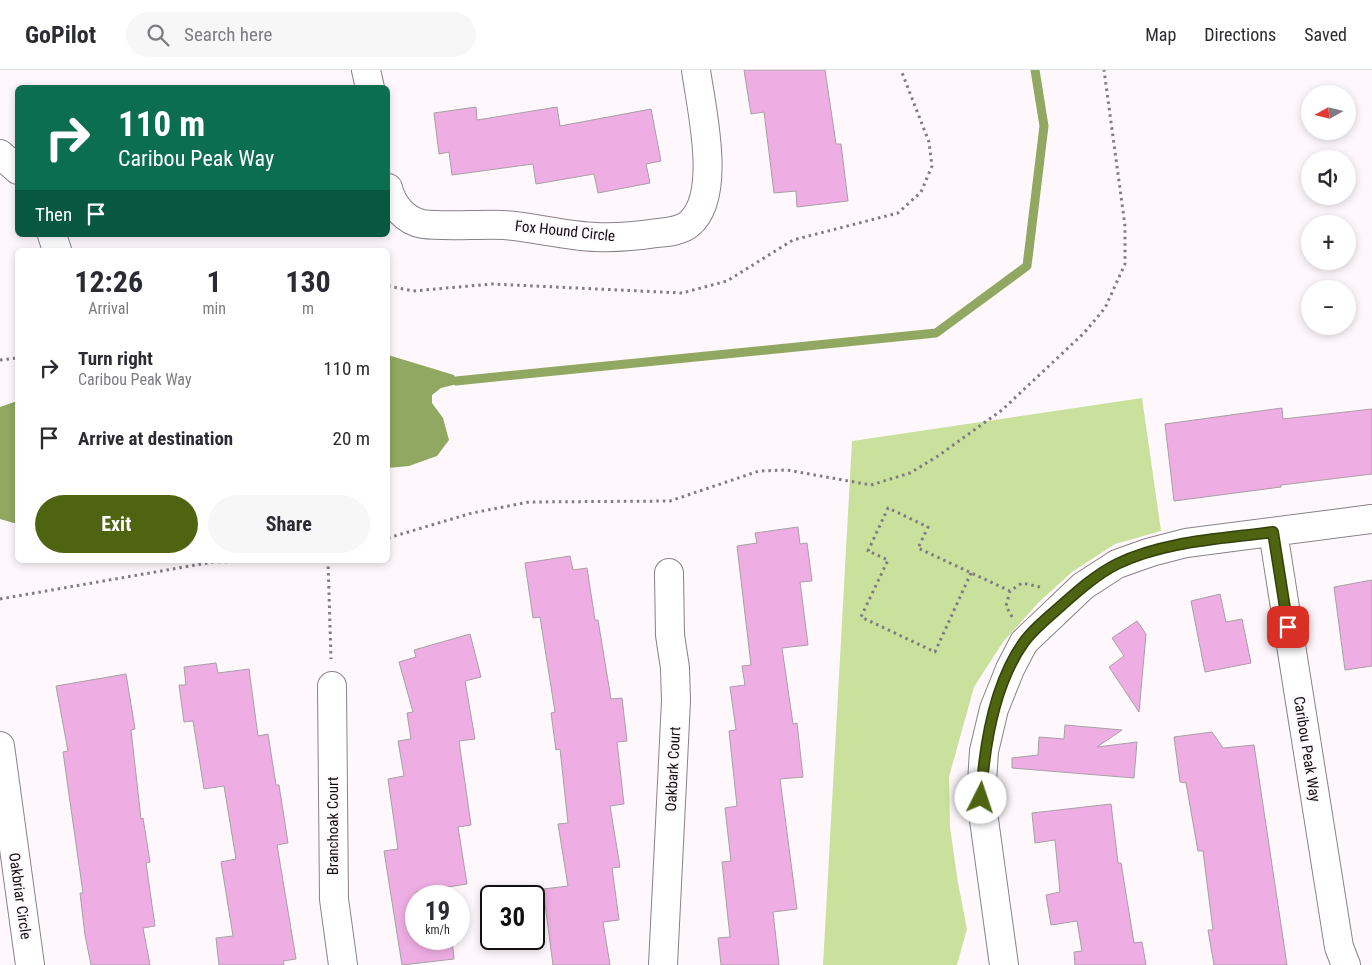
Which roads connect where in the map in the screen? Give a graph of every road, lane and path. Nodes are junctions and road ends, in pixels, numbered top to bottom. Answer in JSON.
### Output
{"nodes":[{"id":1,"x":366,"y":70,"type":"edge"},
{"id":2,"x":696,"y":70,"type":"edge"},
{"id":3,"x":1104,"y":70,"type":"edge"},
{"id":4,"x":369,"y":85,"type":"edge"},
{"id":5,"x":0,"y":154,"type":"edge"},
{"id":6,"x":15,"y":167,"type":"edge"},
{"id":7,"x":390,"y":192,"type":"edge"},
{"id":8,"x":15,"y":358,"type":"edge"},
{"id":9,"x":0,"y":360,"type":"edge"},
{"id":10,"x":1372,"y":518,"type":"edge"},
{"id":11,"x":1273,"y":532,"type":"junction"},
{"id":12,"x":390,"y":537,"type":"edge"},
{"id":13,"x":207,"y":563,"type":"edge"},
{"id":14,"x":328,"y":563,"type":"edge"},
{"id":15,"x":669,"y":573,"type":"dead end"},
{"id":16,"x":971,"y":573,"type":"junction"},
{"id":17,"x":1010,"y":591,"type":"dead end"},
{"id":18,"x":0,"y":599,"type":"edge"},
{"id":19,"x":332,"y":686,"type":"joint"},
{"id":20,"x":0,"y":746,"type":"edge"},
{"id":21,"x":29,"y":961,"type":"edge"},
{"id":22,"x":343,"y":965,"type":"edge"},
{"id":23,"x":663,"y":965,"type":"edge"},
{"id":24,"x":1004,"y":965,"type":"edge"},
{"id":25,"x":1346,"y":965,"type":"edge"}],
"edges":[{"from":1,"to":4,"type":"street"},
{"from":2,"to":7,"type":"street","name":"Fox Hound Circle"},
{"from":3,"to":12,"type":"path"},
{"from":5,"to":6,"type":"street"},
{"from":8,"to":9,"type":"path"},
{"from":10,"to":11,"type":"street"},
{"from":11,"to":24,"type":"street"},
{"from":11,"to":25,"type":"street","name":"Caribou Peak Way"},
{"from":13,"to":18,"type":"path"},
{"from":14,"to":19,"type":"path"},
{"from":15,"to":23,"type":"street","name":"Oakbark Court"},
{"from":16,"to":16,"type":"path"},
{"from":16,"to":17,"type":"path"},
{"from":19,"to":22,"type":"street","name":"Branchoak Court"},
{"from":20,"to":21,"type":"street","name":"Oakbriar Circle"}]}
